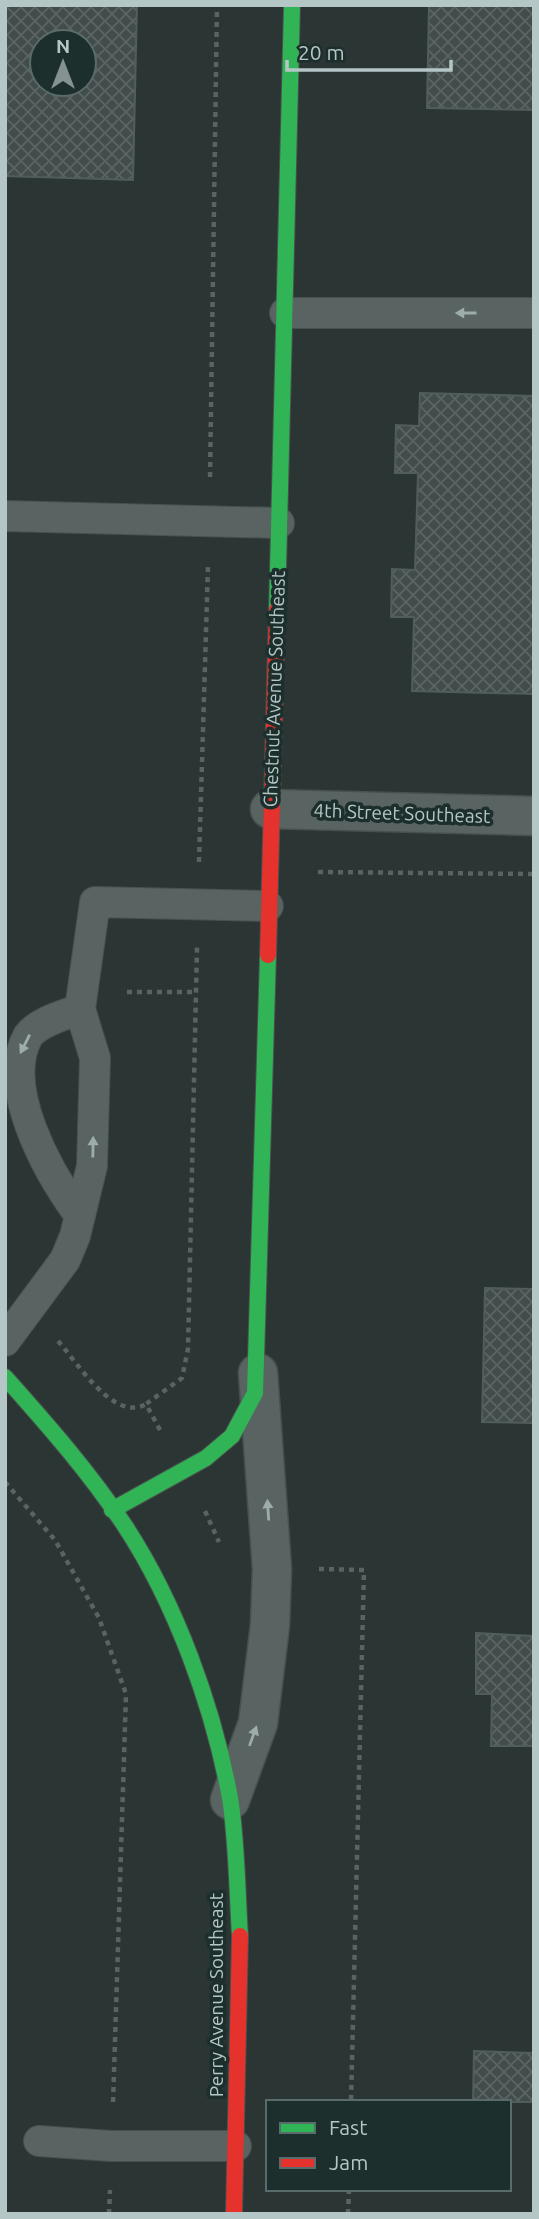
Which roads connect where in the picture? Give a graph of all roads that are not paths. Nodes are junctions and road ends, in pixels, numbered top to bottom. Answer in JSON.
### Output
{"nodes":[{"id":1,"x":292,"y":5,"type":"edge"},
{"id":2,"x":285,"y":313,"type":"junction"},
{"id":3,"x":534,"y":313,"type":"edge"},
{"id":4,"x":5,"y":516,"type":"edge"},
{"id":5,"x":279,"y":523,"type":"junction"},
{"id":6,"x":270,"y":809,"type":"junction"},
{"id":7,"x":534,"y":816,"type":"edge"},
{"id":8,"x":268,"y":906,"type":"junction"},
{"id":9,"x":80,"y":1009,"type":"junction"},
{"id":10,"x":78,"y":1213,"type":"junction"},
{"id":11,"x":5,"y":1341,"type":"edge"},
{"id":12,"x":258,"y":1373,"type":"junction"},
{"id":13,"x":5,"y":1377,"type":"edge"},
{"id":14,"x":112,"y":1510,"type":"junction"},
{"id":15,"x":230,"y":1800,"type":"junction"},
{"id":16,"x":39,"y":2141,"type":"dead end"},
{"id":17,"x":236,"y":2146,"type":"junction"},
{"id":18,"x":234,"y":2214,"type":"edge"}],
"edges":[{"from":1,"to":2,"type":"street","name":"Chestnut Avenue Southeast"},
{"from":3,"to":2,"type":"lane","one_way":true},
{"from":2,"to":5,"type":"street","name":"Chestnut Avenue Southeast"},
{"from":4,"to":5,"type":"lane"},
{"from":5,"to":6,"type":"street","name":"Chestnut Avenue Southeast"},
{"from":6,"to":7,"type":"street","name":"4th Street Southeast"},
{"from":6,"to":8,"type":"street","name":"Chestnut Avenue Southeast"},
{"from":8,"to":9,"type":"lane"},
{"from":8,"to":12,"type":"street","name":"Chestnut Avenue Southeast"},
{"from":10,"to":9,"type":"lane","one_way":true},
{"from":9,"to":10,"type":"lane","one_way":true},
{"from":10,"to":11,"type":"lane"},
{"from":12,"to":14,"type":"street","name":"Chestnut Avenue Southeast"},
{"from":15,"to":12,"type":"street","name":"Chestnut Avenue Southeast","one_way":true},
{"from":13,"to":14,"type":"street","name":"Perry Avenue Southeast"},
{"from":14,"to":15,"type":"street","name":"Perry Avenue Southeast"},
{"from":15,"to":17,"type":"street","name":"Perry Avenue Southeast"},
{"from":16,"to":17,"type":"lane"},
{"from":17,"to":18,"type":"street","name":"Perry Avenue Southeast"}]}
